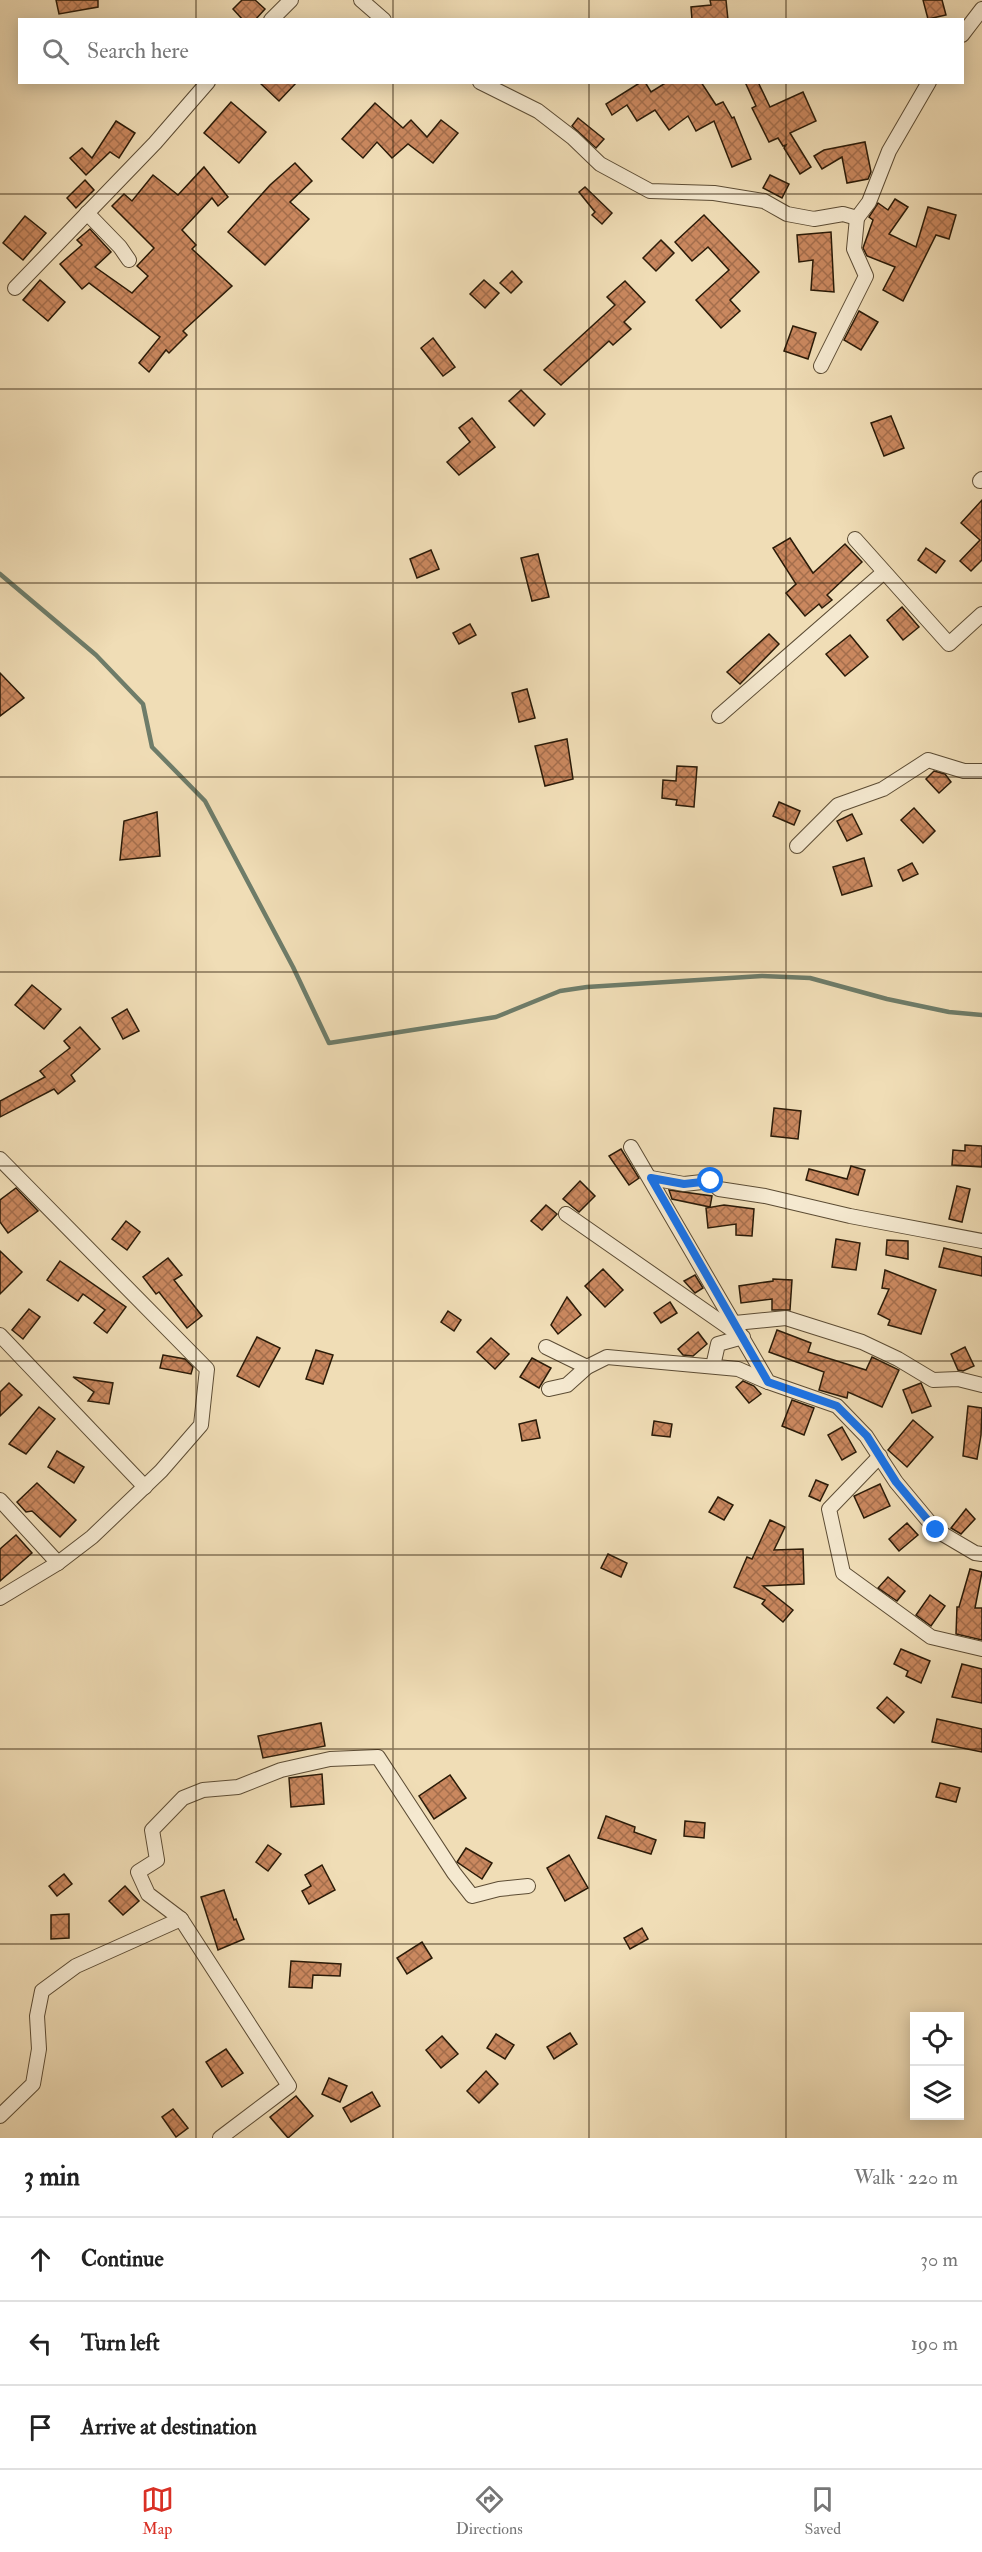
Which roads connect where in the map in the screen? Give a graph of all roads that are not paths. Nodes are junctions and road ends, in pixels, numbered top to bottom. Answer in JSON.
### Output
{"nodes":[{"id":1,"x":291,"y":0,"type":"edge"},
{"id":2,"x":361,"y":0,"type":"edge"},
{"id":3,"x":982,"y":9,"type":"edge"},
{"id":4,"x":273,"y":18,"type":"edge"},
{"id":5,"x":382,"y":18,"type":"edge"},
{"id":6,"x":964,"y":34,"type":"edge"},
{"id":7,"x":206,"y":84,"type":"edge"},
{"id":8,"x":484,"y":84,"type":"edge"},
{"id":9,"x":928,"y":84,"type":"edge"},
{"id":10,"x":87,"y":213,"type":"junction"},
{"id":11,"x":857,"y":218,"type":"junction"},
{"id":12,"x":129,"y":260,"type":"dead end"},
{"id":13,"x":15,"y":288,"type":"dead end"},
{"id":14,"x":821,"y":366,"type":"dead end"},
{"id":15,"x":855,"y":539,"type":"dead end"},
{"id":16,"x":884,"y":572,"type":"junction"},
{"id":17,"x":982,"y":614,"type":"edge"},
{"id":18,"x":719,"y":716,"type":"dead end"},
{"id":19,"x":982,"y":771,"type":"edge"},
{"id":20,"x":796,"y":846,"type":"dead end"},
{"id":21,"x":631,"y":1147,"type":"dead end"},
{"id":22,"x":0,"y":1159,"type":"edge"},
{"id":23,"x":651,"y":1178,"type":"junction"},
{"id":24,"x":566,"y":1214,"type":"dead end"},
{"id":25,"x":982,"y":1241,"type":"edge"},
{"id":26,"x":735,"y":1323,"type":"junction"},
{"id":27,"x":0,"y":1335,"type":"edge"},
{"id":28,"x":742,"y":1337,"type":"junction"},
{"id":29,"x":546,"y":1347,"type":"dead end"},
{"id":30,"x":713,"y":1366,"type":"junction"},
{"id":31,"x":587,"y":1367,"type":"junction"},
{"id":32,"x":768,"y":1382,"type":"junction"},
{"id":33,"x":982,"y":1385,"type":"edge"},
{"id":34,"x":549,"y":1389,"type":"dead end"},
{"id":35,"x":880,"y":1456,"type":"junction"},
{"id":36,"x":145,"y":1487,"type":"junction"},
{"id":37,"x":0,"y":1500,"type":"edge"},
{"id":38,"x":982,"y":1554,"type":"edge"},
{"id":39,"x":58,"y":1563,"type":"junction"},
{"id":40,"x":0,"y":1598,"type":"edge"},
{"id":41,"x":982,"y":1649,"type":"edge"},
{"id":42,"x":528,"y":1886,"type":"dead end"},
{"id":43,"x":181,"y":1919,"type":"junction"},
{"id":44,"x":0,"y":2116,"type":"edge"},
{"id":45,"x":220,"y":2138,"type":"edge"}],
"edges":[{"from":1,"to":4,"type":"street"},
{"from":2,"to":5,"type":"street"},
{"from":3,"to":6,"type":"street"},
{"from":7,"to":10,"type":"street"},
{"from":8,"to":11,"type":"street"},
{"from":9,"to":11,"type":"street"},
{"from":10,"to":12,"type":"street"},
{"from":10,"to":13,"type":"street"},
{"from":11,"to":14,"type":"street"},
{"from":15,"to":16,"type":"street"},
{"from":16,"to":17,"type":"street"},
{"from":16,"to":18,"type":"street"},
{"from":19,"to":20,"type":"street"},
{"from":21,"to":23,"type":"street"},
{"from":22,"to":36,"type":"street"},
{"from":23,"to":25,"type":"street"},
{"from":23,"to":26,"type":"street"},
{"from":24,"to":28,"type":"street"},
{"from":26,"to":28,"type":"street"},
{"from":26,"to":33,"type":"street"},
{"from":27,"to":36,"type":"street"},
{"from":28,"to":30,"type":"street"},
{"from":28,"to":32,"type":"street"},
{"from":29,"to":31,"type":"street"},
{"from":30,"to":31,"type":"street"},
{"from":30,"to":32,"type":"street"},
{"from":31,"to":34,"type":"street"},
{"from":32,"to":35,"type":"street"},
{"from":35,"to":38,"type":"street"},
{"from":35,"to":41,"type":"street"},
{"from":36,"to":39,"type":"street"},
{"from":37,"to":39,"type":"street"},
{"from":39,"to":40,"type":"street"},
{"from":42,"to":43,"type":"street"},
{"from":43,"to":44,"type":"street"},
{"from":43,"to":45,"type":"street"}]}
